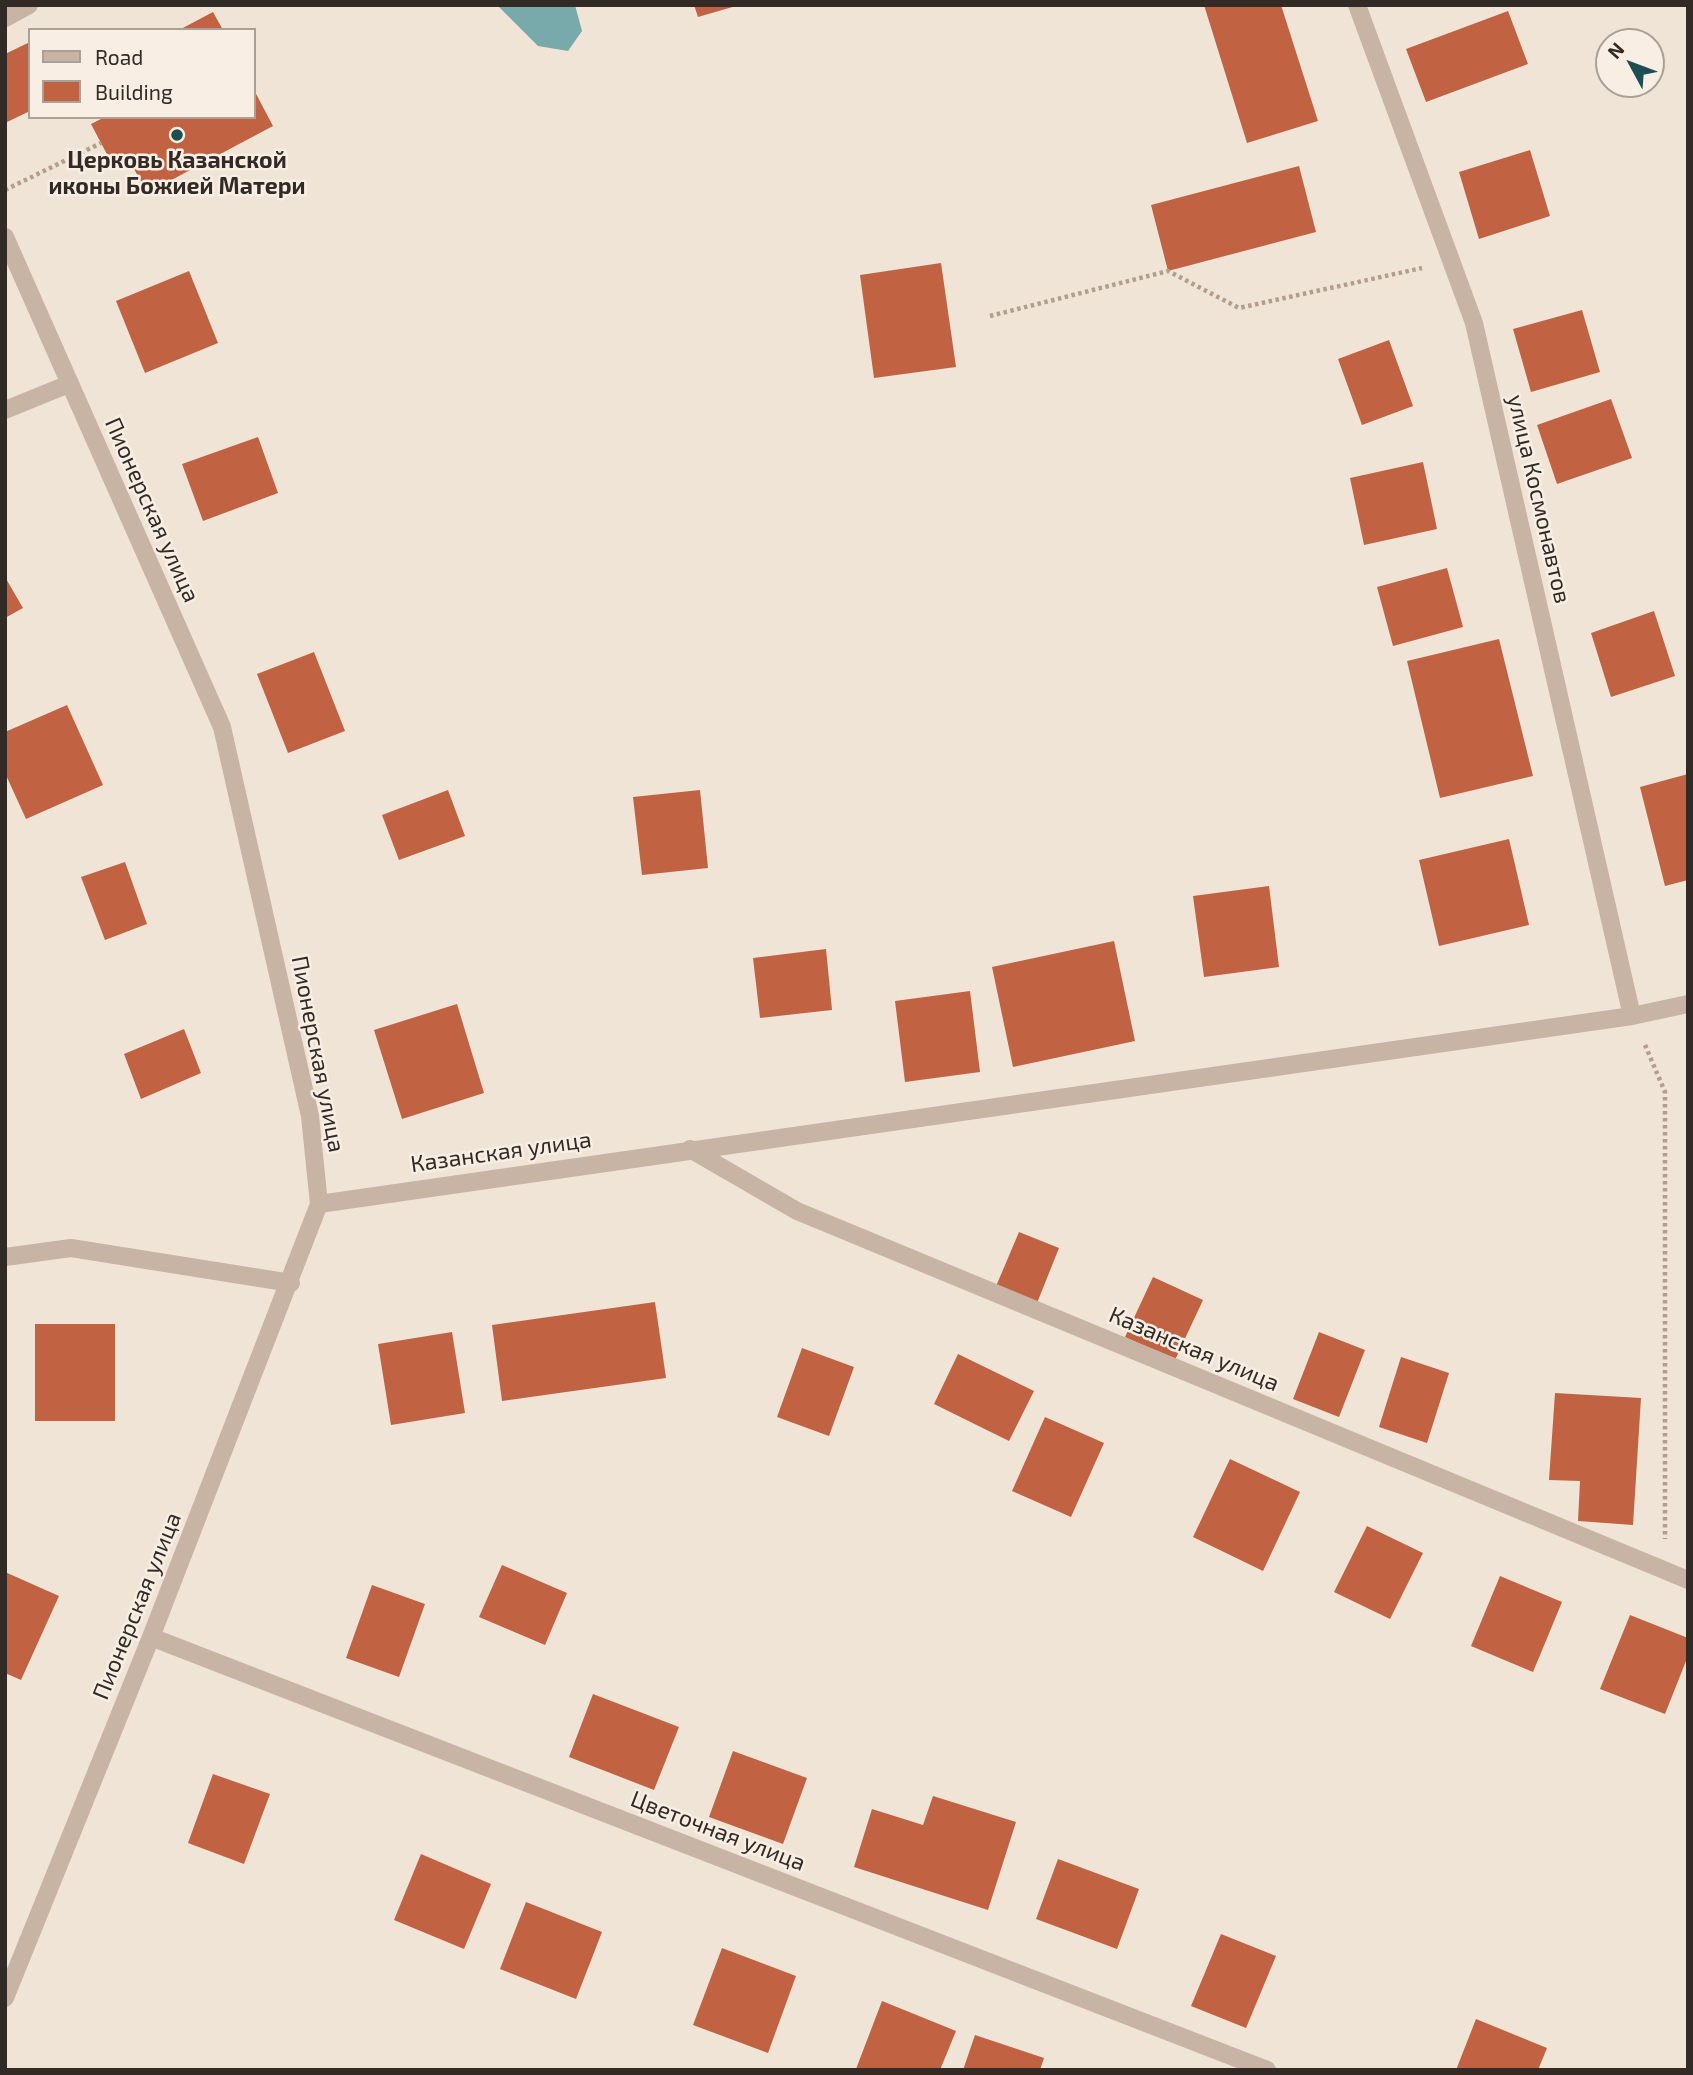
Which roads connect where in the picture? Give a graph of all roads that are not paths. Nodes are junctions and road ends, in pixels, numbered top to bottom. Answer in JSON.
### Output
{"nodes":[{"id":1,"x":29,"y":5,"type":"edge"},
{"id":2,"x":1357,"y":5,"type":"edge"},
{"id":3,"x":5,"y":18,"type":"edge"},
{"id":4,"x":5,"y":237,"type":"edge"},
{"id":5,"x":69,"y":384,"type":"junction"},
{"id":6,"x":5,"y":411,"type":"edge"},
{"id":7,"x":1688,"y":1004,"type":"edge"},
{"id":8,"x":1632,"y":1016,"type":"junction"},
{"id":9,"x":690,"y":1149,"type":"junction"},
{"id":10,"x":320,"y":1204,"type":"junction"},
{"id":11,"x":5,"y":1258,"type":"edge"},
{"id":12,"x":291,"y":1283,"type":"junction"},
{"id":13,"x":1688,"y":1580,"type":"edge"},
{"id":14,"x":151,"y":1637,"type":"junction"},
{"id":15,"x":5,"y":1998,"type":"edge"},
{"id":16,"x":1267,"y":2070,"type":"edge"}],
"edges":[{"from":1,"to":3,"type":"street"},
{"from":2,"to":8,"type":"street","name":"улица Космонавтов"},
{"from":4,"to":5,"type":"street","name":"Пионерская улица"},
{"from":5,"to":6,"type":"street"},
{"from":5,"to":10,"type":"street","name":"Пионерская улица"},
{"from":7,"to":8,"type":"street","name":"Казанская улица"},
{"from":8,"to":9,"type":"street","name":"Казанская улица"},
{"from":9,"to":10,"type":"street","name":"Казанская улица"},
{"from":9,"to":13,"type":"street","name":"Казанская улица"},
{"from":10,"to":12,"type":"street","name":"Пионерская улица"},
{"from":11,"to":12,"type":"street"},
{"from":12,"to":14,"type":"street","name":"Пионерская улица"},
{"from":14,"to":15,"type":"street","name":"Пионерская улица"},
{"from":14,"to":16,"type":"street","name":"Цветочная улица"}]}
